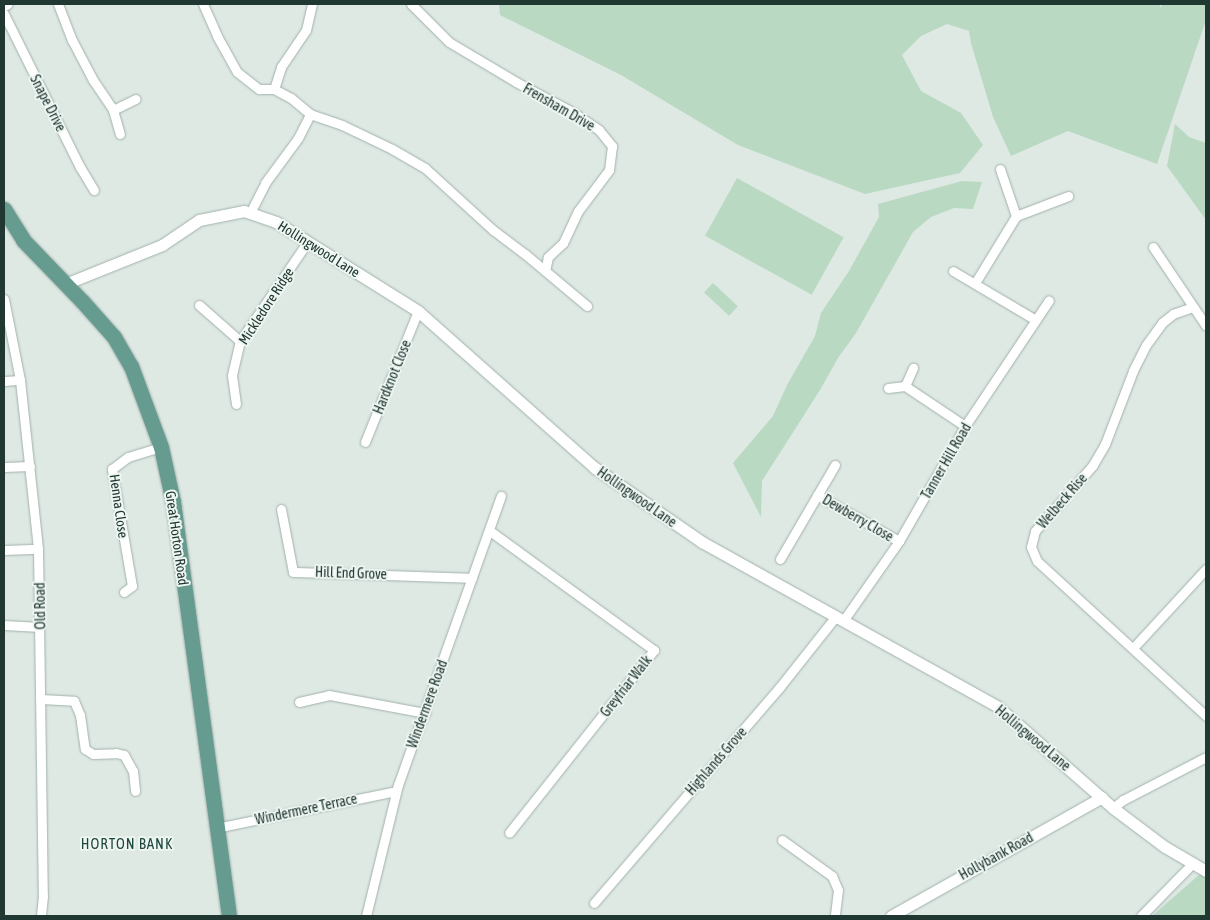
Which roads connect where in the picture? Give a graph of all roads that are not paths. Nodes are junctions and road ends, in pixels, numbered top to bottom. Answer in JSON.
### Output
{"nodes":[{"id":1,"x":8,"y":4,"type":"edge"},
{"id":2,"x":58,"y":4,"type":"edge"},
{"id":3,"x":203,"y":4,"type":"edge"},
{"id":4,"x":312,"y":4,"type":"edge"},
{"id":5,"x":411,"y":4,"type":"edge"},
{"id":6,"x":4,"y":6,"type":"edge"},
{"id":7,"x":4,"y":14,"type":"edge"},
{"id":8,"x":274,"y":89,"type":"junction"},
{"id":9,"x":136,"y":99,"type":"dead end"},
{"id":10,"x":113,"y":110,"type":"junction"},
{"id":11,"x":310,"y":114,"type":"junction"},
{"id":12,"x":120,"y":134,"type":"dead end"},
{"id":13,"x":1000,"y":169,"type":"dead end"},
{"id":14,"x":94,"y":190,"type":"dead end"},
{"id":15,"x":1068,"y":196,"type":"dead end"},
{"id":16,"x":250,"y":213,"type":"junction"},
{"id":17,"x":5,"y":216,"type":"edge"},
{"id":18,"x":1016,"y":216,"type":"junction"},
{"id":19,"x":308,"y":242,"type":"junction"},
{"id":20,"x":1153,"y":247,"type":"dead end"},
{"id":21,"x":545,"y":271,"type":"junction"},
{"id":22,"x":953,"y":271,"type":"dead end"},
{"id":23,"x":975,"y":283,"type":"junction"},
{"id":24,"x":65,"y":284,"type":"junction"},
{"id":25,"x":4,"y":299,"type":"edge"},
{"id":26,"x":1049,"y":300,"type":"dead end"},
{"id":27,"x":199,"y":305,"type":"dead end"},
{"id":28,"x":587,"y":306,"type":"dead end"},
{"id":29,"x":1193,"y":307,"type":"junction"},
{"id":30,"x":418,"y":311,"type":"junction"},
{"id":31,"x":1036,"y":320,"type":"junction"},
{"id":32,"x":1206,"y":326,"type":"edge"},
{"id":33,"x":240,"y":340,"type":"junction"},
{"id":34,"x":913,"y":368,"type":"dead end"},
{"id":35,"x":20,"y":380,"type":"junction"},
{"id":36,"x":4,"y":381,"type":"edge"},
{"id":37,"x":905,"y":386,"type":"junction"},
{"id":38,"x":888,"y":388,"type":"dead end"},
{"id":39,"x":236,"y":404,"type":"dead end"},
{"id":40,"x":965,"y":426,"type":"junction"},
{"id":41,"x":365,"y":442,"type":"dead end"},
{"id":42,"x":161,"y":447,"type":"junction"},
{"id":43,"x":835,"y":465,"type":"dead end"},
{"id":44,"x":30,"y":466,"type":"junction"},
{"id":45,"x":4,"y":467,"type":"edge"},
{"id":46,"x":818,"y":495,"type":"junction"},
{"id":47,"x":501,"y":496,"type":"dead end"},
{"id":48,"x":282,"y":509,"type":"dead end"},
{"id":49,"x":490,"y":530,"type":"junction"},
{"id":50,"x":899,"y":541,"type":"junction"},
{"id":51,"x":38,"y":549,"type":"junction"},
{"id":52,"x":4,"y":550,"type":"edge"},
{"id":53,"x":780,"y":559,"type":"dead end"},
{"id":54,"x":1206,"y":569,"type":"edge"},
{"id":55,"x":472,"y":578,"type":"junction"},
{"id":56,"x":124,"y":592,"type":"dead end"},
{"id":57,"x":839,"y":619,"type":"junction"},
{"id":58,"x":4,"y":625,"type":"edge"},
{"id":59,"x":40,"y":627,"type":"junction"},
{"id":60,"x":1133,"y":648,"type":"junction"},
{"id":61,"x":41,"y":699,"type":"junction"},
{"id":62,"x":299,"y":702,"type":"dead end"},
{"id":63,"x":425,"y":713,"type":"junction"},
{"id":64,"x":1206,"y":716,"type":"edge"},
{"id":65,"x":1206,"y":757,"type":"edge"},
{"id":66,"x":135,"y":791,"type":"dead end"},
{"id":67,"x":396,"y":791,"type":"junction"},
{"id":68,"x":1102,"y":797,"type":"junction"},
{"id":69,"x":1113,"y":808,"type":"junction"},
{"id":70,"x":216,"y":828,"type":"junction"},
{"id":71,"x":509,"y":833,"type":"dead end"},
{"id":72,"x":782,"y":840,"type":"dead end"},
{"id":73,"x":1192,"y":864,"type":"junction"},
{"id":74,"x":1206,"y":872,"type":"edge"},
{"id":75,"x":594,"y":903,"type":"dead end"},
{"id":76,"x":41,"y":916,"type":"edge"},
{"id":77,"x":229,"y":916,"type":"edge"},
{"id":78,"x":366,"y":916,"type":"edge"},
{"id":79,"x":835,"y":916,"type":"edge"},
{"id":80,"x":891,"y":916,"type":"edge"},
{"id":81,"x":1141,"y":916,"type":"edge"}],
"edges":[{"from":1,"to":6,"type":"street"},
{"from":2,"to":10,"type":"street"},
{"from":3,"to":8,"type":"street"},
{"from":4,"to":8,"type":"street"},
{"from":5,"to":21,"type":"street","name":"Frensham Drive"},
{"from":7,"to":14,"type":"street","name":"Snape Drive"},
{"from":8,"to":11,"type":"street"},
{"from":9,"to":10,"type":"street"},
{"from":10,"to":12,"type":"street"},
{"from":11,"to":16,"type":"street"},
{"from":11,"to":21,"type":"street"},
{"from":13,"to":18,"type":"street"},
{"from":15,"to":18,"type":"street"},
{"from":16,"to":19,"type":"street","name":"Hollingwood Lane"},
{"from":16,"to":24,"type":"street","name":"Hollingwood Lane"},
{"from":17,"to":24,"type":"main road","name":"Great Horton Road"},
{"from":18,"to":23,"type":"street"},
{"from":19,"to":30,"type":"street","name":"Hollingwood Lane"},
{"from":19,"to":33,"type":"street","name":"Mickledore Ridge"},
{"from":20,"to":29,"type":"street"},
{"from":21,"to":28,"type":"street"},
{"from":22,"to":23,"type":"street"},
{"from":23,"to":31,"type":"street"},
{"from":24,"to":42,"type":"main road","name":"Great Horton Road"},
{"from":25,"to":35,"type":"street","name":"Old Road"},
{"from":26,"to":31,"type":"street","name":"Tanner Hill Road"},
{"from":27,"to":33,"type":"street"},
{"from":29,"to":32,"type":"street"},
{"from":29,"to":60,"type":"street","name":"Welbeck Rise"},
{"from":30,"to":41,"type":"street","name":"Hardknot Close"},
{"from":30,"to":57,"type":"street","name":"Hollingwood Lane"},
{"from":31,"to":40,"type":"street","name":"Tanner Hill Road"},
{"from":33,"to":39,"type":"street","name":"Mickledore Ridge"},
{"from":34,"to":37,"type":"street"},
{"from":35,"to":36,"type":"street"},
{"from":35,"to":44,"type":"street","name":"Old Road"},
{"from":37,"to":38,"type":"street"},
{"from":37,"to":40,"type":"street"},
{"from":40,"to":50,"type":"street","name":"Tanner Hill Road"},
{"from":42,"to":56,"type":"street","name":"Henna Close"},
{"from":42,"to":70,"type":"main road","name":"Great Horton Road"},
{"from":43,"to":46,"type":"street","name":"Dewberry Close"},
{"from":44,"to":45,"type":"street"},
{"from":44,"to":51,"type":"street","name":"Old Road"},
{"from":46,"to":50,"type":"street","name":"Dewberry Close"},
{"from":46,"to":53,"type":"street","name":"Dewberry Close"},
{"from":47,"to":49,"type":"street","name":"Windermere Road"},
{"from":48,"to":55,"type":"street","name":"Hill End Grove"},
{"from":49,"to":55,"type":"street","name":"Windermere Road"},
{"from":49,"to":71,"type":"street","name":"Greyfriar Walk"},
{"from":50,"to":57,"type":"street","name":"Tanner Hill Road"},
{"from":51,"to":52,"type":"street"},
{"from":51,"to":59,"type":"street","name":"Old Road"},
{"from":54,"to":60,"type":"street"},
{"from":55,"to":63,"type":"street","name":"Windermere Road"},
{"from":57,"to":68,"type":"street","name":"Hollingwood Lane"},
{"from":57,"to":75,"type":"street","name":"Highlands Grove"},
{"from":58,"to":59,"type":"street"},
{"from":59,"to":61,"type":"street","name":"Old Road"},
{"from":60,"to":64,"type":"street","name":"Welbeck Rise"},
{"from":61,"to":66,"type":"street"},
{"from":61,"to":76,"type":"street","name":"Old Road"},
{"from":62,"to":63,"type":"street"},
{"from":63,"to":67,"type":"street","name":"Windermere Road"},
{"from":65,"to":69,"type":"street"},
{"from":67,"to":70,"type":"street","name":"Windermere Terrace"},
{"from":67,"to":78,"type":"street","name":"Windermere Road"},
{"from":68,"to":69,"type":"street","name":"Hollingwood Lane"},
{"from":68,"to":80,"type":"street","name":"Hollybank Road"},
{"from":69,"to":73,"type":"street","name":"Hollingwood Lane"},
{"from":70,"to":77,"type":"main road","name":"Great Horton Road"},
{"from":72,"to":79,"type":"street"},
{"from":73,"to":74,"type":"street","name":"Hollingwood Lane"},
{"from":73,"to":81,"type":"street"}]}
